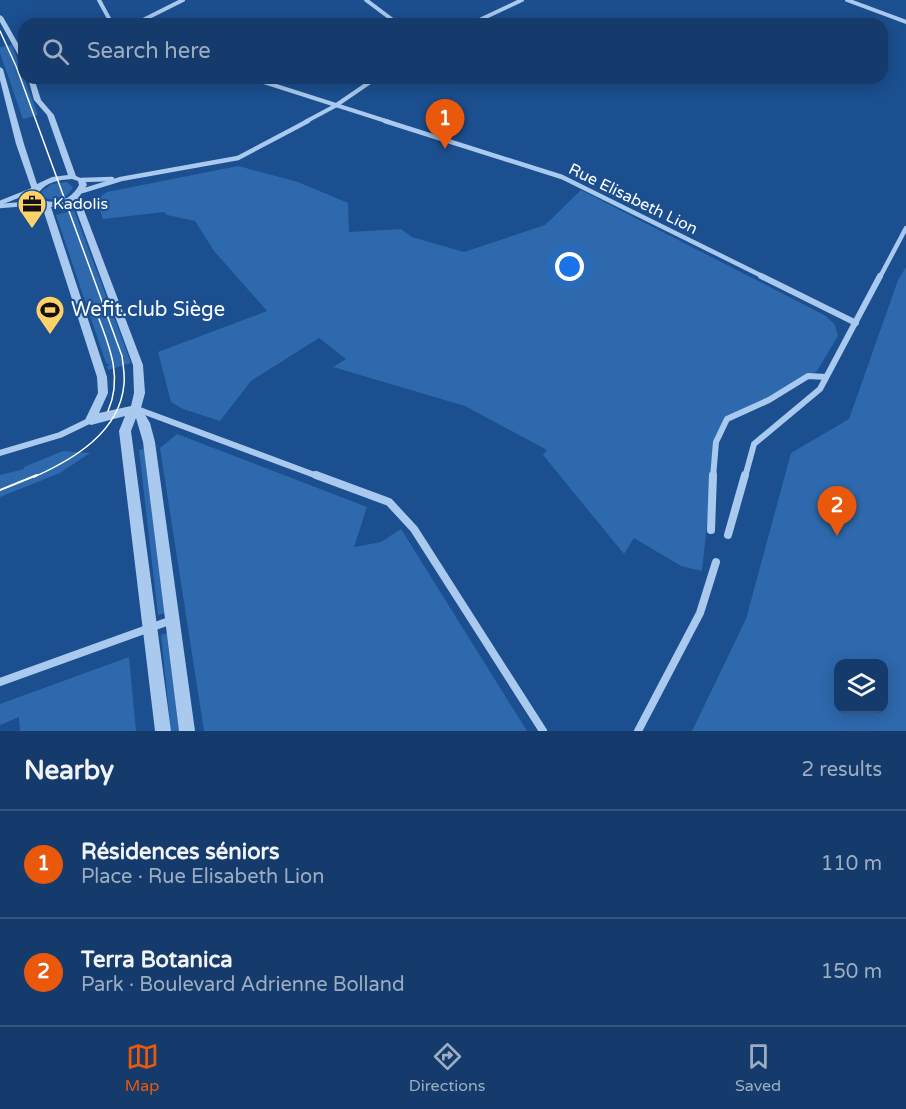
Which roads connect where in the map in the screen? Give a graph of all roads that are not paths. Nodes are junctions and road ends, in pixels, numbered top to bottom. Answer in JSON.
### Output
{"nodes":[{"id":1,"x":99,"y":0,"type":"edge"},
{"id":2,"x":183,"y":0,"type":"edge"},
{"id":3,"x":366,"y":0,"type":"edge"},
{"id":4,"x":522,"y":0,"type":"edge"},
{"id":5,"x":847,"y":0,"type":"edge"},
{"id":6,"x":0,"y":16,"type":"edge"},
{"id":7,"x":109,"y":18,"type":"edge"},
{"id":8,"x":147,"y":18,"type":"edge"},
{"id":9,"x":390,"y":18,"type":"edge"},
{"id":10,"x":484,"y":18,"type":"edge"},
{"id":11,"x":906,"y":22,"type":"edge"},
{"id":12,"x":18,"y":47,"type":"edge"},
{"id":13,"x":0,"y":69,"type":"edge"},
{"id":14,"x":33,"y":84,"type":"edge"},
{"id":15,"x":269,"y":84,"type":"edge"},
{"id":16,"x":367,"y":84,"type":"edge"},
{"id":17,"x":335,"y":106,"type":"junction"},
{"id":18,"x":77,"y":179,"type":"junction"},
{"id":19,"x":121,"y":179,"type":"junction"},
{"id":20,"x":35,"y":189,"type":"junction"},
{"id":21,"x":79,"y":194,"type":"junction"},
{"id":22,"x":42,"y":204,"type":"junction"},
{"id":23,"x":0,"y":205,"type":"edge"},
{"id":24,"x":906,"y":228,"type":"edge"},
{"id":25,"x":856,"y":323,"type":"junction"},
{"id":26,"x":826,"y":377,"type":"junction"},
{"id":27,"x":136,"y":409,"type":"junction"},
{"id":28,"x":92,"y":420,"type":"junction"},
{"id":29,"x":0,"y":453,"type":"edge"},
{"id":30,"x":711,"y":530,"type":"dead end"},
{"id":31,"x":728,"y":535,"type":"dead end"},
{"id":32,"x":716,"y":562,"type":"dead end"},
{"id":33,"x":172,"y":620,"type":"junction"},
{"id":34,"x":150,"y":628,"type":"junction"},
{"id":35,"x":0,"y":682,"type":"edge"},
{"id":36,"x":163,"y":731,"type":"edge"},
{"id":37,"x":187,"y":731,"type":"edge"},
{"id":38,"x":543,"y":731,"type":"edge"},
{"id":39,"x":638,"y":731,"type":"edge"}],
"edges":[{"from":1,"to":7,"type":"street"},
{"from":2,"to":8,"type":"street"},
{"from":3,"to":9,"type":"street"},
{"from":4,"to":10,"type":"street"},
{"from":5,"to":11,"type":"street"},
{"from":6,"to":12,"type":"street"},
{"from":13,"to":20,"type":"street"},
{"from":14,"to":18,"type":"street"},
{"from":15,"to":17,"type":"street","name":"Rue Elisabeth Lion"},
{"from":16,"to":17,"type":"street"},
{"from":17,"to":19,"type":"street"},
{"from":17,"to":25,"type":"street","name":"Rue Elisabeth Lion"},
{"from":18,"to":19,"type":"street"},
{"from":18,"to":20,"type":"street"},
{"from":18,"to":21,"type":"street"},
{"from":19,"to":21,"type":"street"},
{"from":20,"to":22,"type":"street"},
{"from":20,"to":23,"type":"street"},
{"from":21,"to":22,"type":"street"},
{"from":21,"to":27,"type":"street"},
{"from":22,"to":23,"type":"street"},
{"from":22,"to":28,"type":"street"},
{"from":24,"to":25,"type":"street"},
{"from":25,"to":26,"type":"street"},
{"from":26,"to":30,"type":"street"},
{"from":26,"to":31,"type":"street"},
{"from":27,"to":28,"type":"street"},
{"from":27,"to":33,"type":"street"},
{"from":27,"to":34,"type":"street"},
{"from":27,"to":38,"type":"street"},
{"from":28,"to":29,"type":"street"},
{"from":32,"to":39,"type":"street"},
{"from":33,"to":34,"type":"street"},
{"from":33,"to":37,"type":"street"},
{"from":34,"to":35,"type":"street"},
{"from":34,"to":36,"type":"street"}]}
